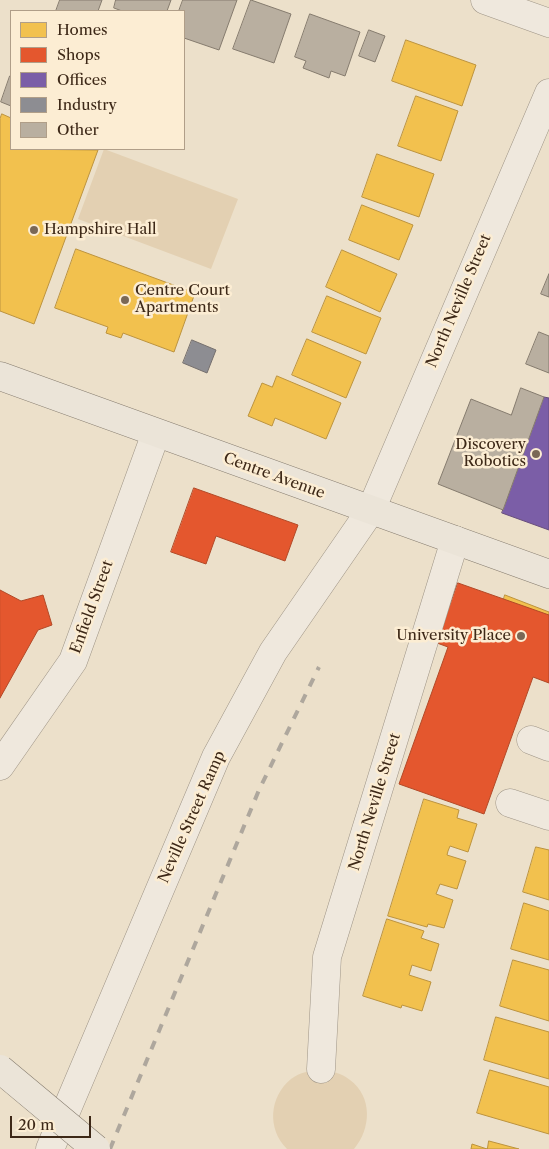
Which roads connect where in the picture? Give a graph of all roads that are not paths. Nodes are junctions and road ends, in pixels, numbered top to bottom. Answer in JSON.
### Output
{"nodes":[{"id":1,"x":485,"y":0,"type":"edge"},
{"id":2,"x":549,"y":23,"type":"edge"},
{"id":3,"x":549,"y":93,"type":"edge"},
{"id":4,"x":0,"y":376,"type":"edge"},
{"id":5,"x":156,"y":433,"type":"junction"},
{"id":6,"x":371,"y":510,"type":"junction"},
{"id":7,"x":455,"y":540,"type":"junction"},
{"id":8,"x":344,"y":547,"type":"joint"},
{"id":9,"x":549,"y":574,"type":"edge"},
{"id":10,"x":0,"y":766,"type":"edge"},
{"id":11,"x":510,"y":804,"type":"dead end"},
{"id":12,"x":549,"y":816,"type":"edge"},
{"id":13,"x":0,"y":1069,"type":"edge"},
{"id":14,"x":321,"y":1069,"type":"dead end"},
{"id":15,"x":50,"y":1149,"type":"edge"},
{"id":16,"x":96,"y":1149,"type":"edge"}],
"edges":[{"from":1,"to":2,"type":"street"},
{"from":3,"to":6,"type":"street","name":"North Neville Street"},
{"from":4,"to":5,"type":"main road","name":"Centre Avenue"},
{"from":5,"to":6,"type":"main road","name":"Centre Avenue"},
{"from":5,"to":10,"type":"street","name":"Enfield Street"},
{"from":6,"to":7,"type":"main road","name":"Centre Avenue"},
{"from":6,"to":8,"type":"street","name":"North Neville Street"},
{"from":7,"to":9,"type":"main road","name":"Centre Avenue"},
{"from":7,"to":14,"type":"street","name":"North Neville Street"},
{"from":8,"to":15,"type":"street","name":"Neville Street Ramp"},
{"from":11,"to":12,"type":"street"},
{"from":13,"to":16,"type":"main road","bridge":true}]}
